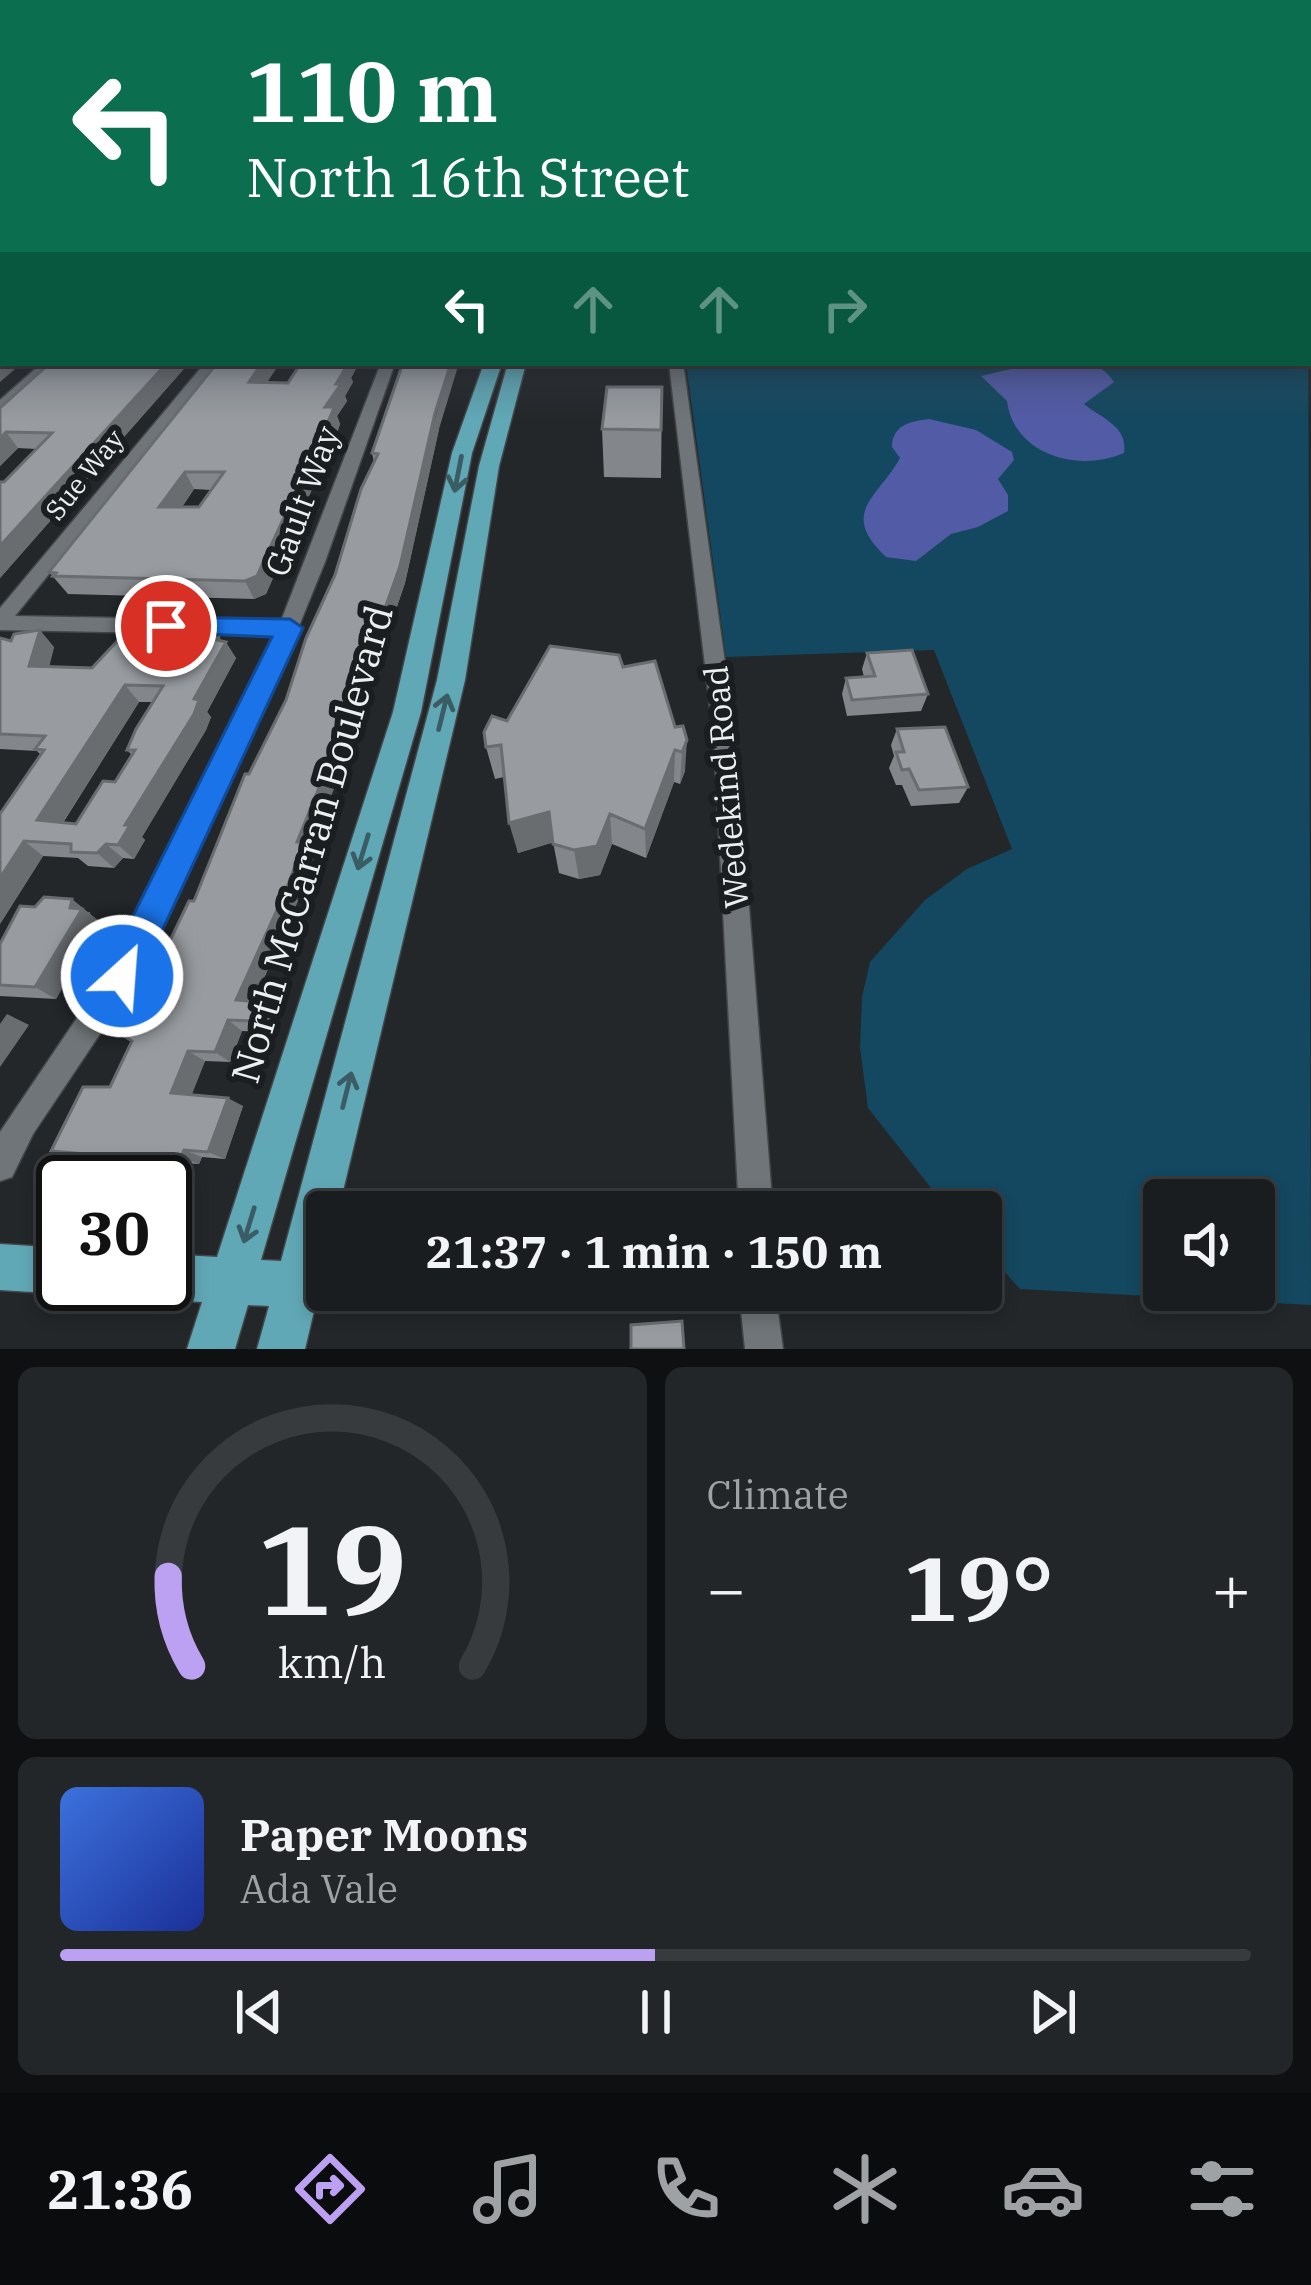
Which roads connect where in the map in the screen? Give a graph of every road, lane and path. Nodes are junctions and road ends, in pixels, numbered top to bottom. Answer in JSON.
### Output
{"nodes":[{"id":1,"x":47,"y":366,"type":"edge"},
{"id":2,"x":210,"y":366,"type":"edge"},
{"id":3,"x":387,"y":366,"type":"edge"},
{"id":4,"x":493,"y":366,"type":"edge"},
{"id":5,"x":516,"y":366,"type":"edge"},
{"id":6,"x":676,"y":366,"type":"edge"},
{"id":7,"x":0,"y":408,"type":"edge"},
{"id":8,"x":0,"y":622,"type":"edge"},
{"id":9,"x":290,"y":628,"type":"junction"},
{"id":10,"x":0,"y":1165,"type":"edge"},
{"id":11,"x":334,"y":1191,"type":"edge"},
{"id":12,"x":755,"y":1191,"type":"edge"},
{"id":13,"x":0,"y":1267,"type":"edge"},
{"id":14,"x":36,"y":1269,"type":"edge"},
{"id":15,"x":192,"y":1279,"type":"edge"},
{"id":16,"x":232,"y":1281,"type":"junction"},
{"id":17,"x":306,"y":1286,"type":"edge"},
{"id":18,"x":306,"y":1298,"type":"edge"},
{"id":19,"x":759,"y":1311,"type":"edge"},
{"id":20,"x":211,"y":1349,"type":"edge"},
{"id":21,"x":281,"y":1349,"type":"edge"},
{"id":22,"x":764,"y":1349,"type":"edge"}],
"edges":[{"from":1,"to":7,"type":"street"},
{"from":2,"to":8,"type":"street","name":"Sue Way"},
{"from":3,"to":9,"type":"street","name":"Gault Way"},
{"from":4,"to":16,"type":"main road","name":"North McCarran Boulevard","one_way":true},
{"from":11,"to":5,"type":"main road","one_way":true},
{"from":6,"to":12,"type":"street","name":"Wedekind Road"},
{"from":8,"to":9,"type":"street"},
{"from":9,"to":10,"type":"street","name":"Gault Way"},
{"from":13,"to":14,"type":"main road"},
{"from":15,"to":16,"type":"main road"},
{"from":16,"to":17,"type":"main road"},
{"from":16,"to":20,"type":"main road","name":"North McCarran Boulevard"},
{"from":18,"to":21,"type":"main road"},
{"from":19,"to":22,"type":"street"}]}
